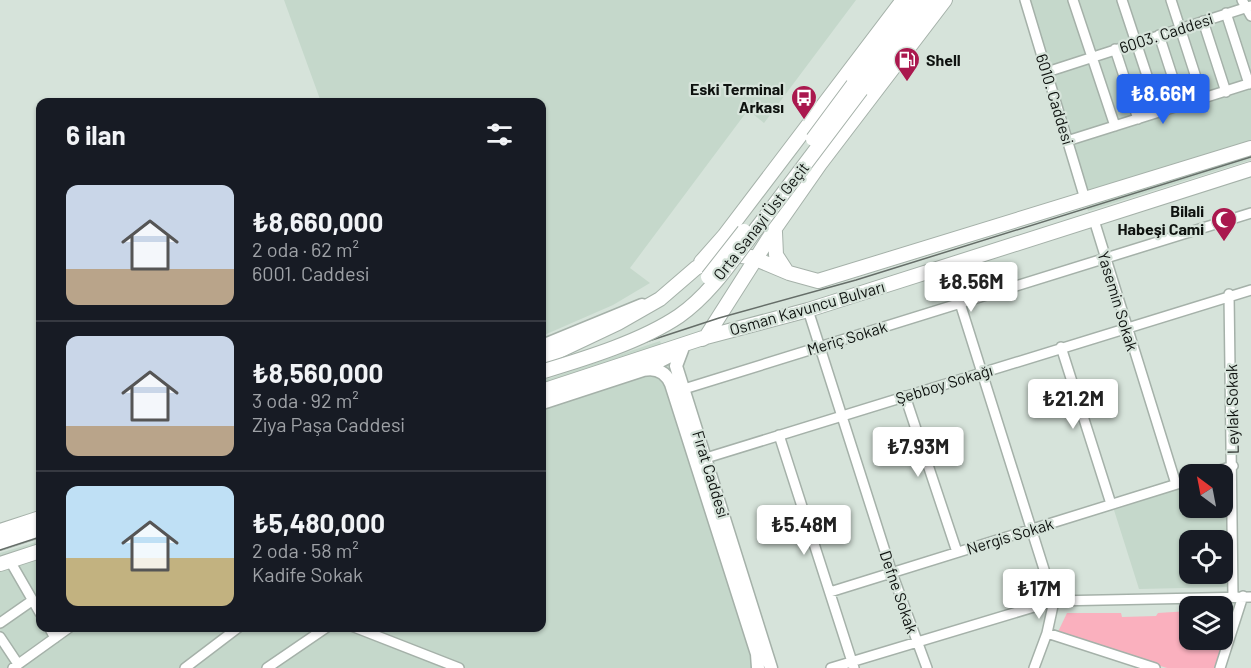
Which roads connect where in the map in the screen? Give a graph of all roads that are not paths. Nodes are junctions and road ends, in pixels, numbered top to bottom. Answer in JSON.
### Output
{"nodes":[{"id":1,"x":904,"y":0,"type":"edge"},
{"id":2,"x":917,"y":0,"type":"edge"},
{"id":3,"x":931,"y":0,"type":"edge"},
{"id":4,"x":944,"y":0,"type":"edge"},
{"id":5,"x":1025,"y":0,"type":"edge"},
{"id":6,"x":1073,"y":0,"type":"edge"},
{"id":7,"x":1122,"y":0,"type":"edge"},
{"id":8,"x":1171,"y":0,"type":"edge"},
{"id":9,"x":1248,"y":6,"type":"edge"},
{"id":10,"x":1226,"y":13,"type":"junction"},
{"id":11,"x":1203,"y":21,"type":"junction"},
{"id":12,"x":1180,"y":28,"type":"junction"},
{"id":13,"x":1159,"y":35,"type":"junction"},
{"id":14,"x":897,"y":36,"type":"junction"},
{"id":15,"x":1136,"y":43,"type":"junction"},
{"id":16,"x":1115,"y":49,"type":"junction"},
{"id":17,"x":1092,"y":57,"type":"junction"},
{"id":18,"x":1047,"y":72,"type":"junction"},
{"id":19,"x":1250,"y":84,"type":"edge"},
{"id":20,"x":1226,"y":92,"type":"junction"},
{"id":21,"x":1203,"y":99,"type":"junction"},
{"id":22,"x":1182,"y":106,"type":"junction"},
{"id":23,"x":1159,"y":112,"type":"junction"},
{"id":24,"x":1138,"y":118,"type":"junction"},
{"id":25,"x":1114,"y":126,"type":"junction"},
{"id":26,"x":1067,"y":141,"type":"junction"},
{"id":27,"x":1251,"y":148,"type":"edge"},
{"id":28,"x":1251,"y":169,"type":"edge"},
{"id":29,"x":1085,"y":199,"type":"junction"},
{"id":30,"x":1251,"y":213,"type":"edge"},
{"id":31,"x":736,"y":220,"type":"junction"},
{"id":32,"x":1094,"y":220,"type":"junction"},
{"id":33,"x":776,"y":227,"type":"junction"},
{"id":34,"x":767,"y":242,"type":"junction"},
{"id":35,"x":723,"y":256,"type":"junction"},
{"id":36,"x":756,"y":258,"type":"junction"},
{"id":37,"x":1105,"y":258,"type":"junction"},
{"id":38,"x":948,"y":265,"type":"junction"},
{"id":39,"x":696,"y":268,"type":"junction"},
{"id":40,"x":789,"y":273,"type":"junction"},
{"id":41,"x":737,"y":289,"type":"junction"},
{"id":42,"x":1251,"y":290,"type":"edge"},
{"id":43,"x":1229,"y":294,"type":"junction"},
{"id":44,"x":660,"y":298,"type":"junction"},
{"id":45,"x":961,"y":303,"type":"junction"},
{"id":46,"x":808,"y":310,"type":"junction"},
{"id":47,"x":1125,"y":327,"type":"junction"},
{"id":48,"x":706,"y":337,"type":"junction"},
{"id":49,"x":546,"y":344,"type":"edge"},
{"id":50,"x":819,"y":347,"type":"junction"},
{"id":51,"x":1061,"y":347,"type":"junction"},
{"id":52,"x":682,"y":350,"type":"junction"},
{"id":53,"x":546,"y":364,"type":"edge"},
{"id":54,"x":546,"y":365,"type":"edge"},
{"id":55,"x":643,"y":370,"type":"junction"},
{"id":56,"x":982,"y":372,"type":"junction"},
{"id":57,"x":684,"y":389,"type":"junction"},
{"id":58,"x":546,"y":390,"type":"edge"},
{"id":59,"x":905,"y":396,"type":"junction"},
{"id":60,"x":546,"y":403,"type":"edge"},
{"id":61,"x":842,"y":416,"type":"junction"},
{"id":62,"x":779,"y":435,"type":"junction"},
{"id":63,"x":706,"y":458,"type":"junction"},
{"id":64,"x":1233,"y":464,"type":"edge"},
{"id":65,"x":1233,"y":466,"type":"edge"},
{"id":66,"x":1179,"y":483,"type":"edge"},
{"id":67,"x":1176,"y":484,"type":"junction"},
{"id":68,"x":1111,"y":504,"type":"junction"},
{"id":69,"x":36,"y":519,"type":"edge"},
{"id":70,"x":1032,"y":529,"type":"junction"},
{"id":71,"x":0,"y":531,"type":"edge"},
{"id":72,"x":36,"y":531,"type":"edge"},
{"id":73,"x":0,"y":543,"type":"edge"},
{"id":74,"x":36,"y":552,"type":"edge"},
{"id":75,"x":957,"y":552,"type":"junction"},
{"id":76,"x":5,"y":562,"type":"edge"},
{"id":77,"x":892,"y":573,"type":"junction"},
{"id":78,"x":830,"y":592,"type":"junction"},
{"id":79,"x":1242,"y":596,"type":"edge"},
{"id":80,"x":33,"y":600,"type":"junction"},
{"id":81,"x":1054,"y":601,"type":"junction"},
{"id":82,"x":36,"y":606,"type":"edge"},
{"id":83,"x":0,"y":623,"type":"edge"},
{"id":84,"x":52,"y":632,"type":"edge"},
{"id":85,"x":63,"y":632,"type":"edge"},
{"id":86,"x":232,"y":632,"type":"edge"},
{"id":87,"x":320,"y":632,"type":"edge"},
{"id":88,"x":367,"y":632,"type":"edge"},
{"id":89,"x":1047,"y":633,"type":"junction"},
{"id":90,"x":0,"y":637,"type":"edge"},
{"id":91,"x":55,"y":638,"type":"junction"},
{"id":92,"x":916,"y":642,"type":"junction"},
{"id":93,"x":9,"y":650,"type":"junction"},
{"id":94,"x":0,"y":657,"type":"edge"},
{"id":95,"x":853,"y":664,"type":"edge"},
{"id":96,"x":16,"y":666,"type":"edge"},
{"id":97,"x":185,"y":668,"type":"edge"},
{"id":98,"x":267,"y":668,"type":"edge"},
{"id":99,"x":459,"y":668,"type":"edge"},
{"id":100,"x":758,"y":668,"type":"edge"},
{"id":101,"x":771,"y":668,"type":"edge"},
{"id":102,"x":831,"y":668,"type":"edge"},
{"id":103,"x":927,"y":668,"type":"edge"},
{"id":104,"x":1034,"y":668,"type":"edge"},
{"id":105,"x":1155,"y":668,"type":"edge"},
{"id":106,"x":1220,"y":668,"type":"edge"}],
"edges":[{"from":1,"to":14,"type":"highway"},
{"from":1,"to":31,"type":"highway"},
{"from":2,"to":14,"type":"highway"},
{"from":3,"to":14,"type":"highway"},
{"from":4,"to":14,"type":"highway"},
{"from":4,"to":33,"type":"highway"},
{"from":5,"to":18,"type":"street","name":"6010. Caddesi"},
{"from":6,"to":17,"type":"street"},
{"from":7,"to":15,"type":"street"},
{"from":8,"to":12,"type":"street"},
{"from":9,"to":10,"type":"street","name":"6003. Caddesi"},
{"from":10,"to":11,"type":"street","name":"6003. Caddesi"},
{"from":10,"to":19,"type":"street"},
{"from":11,"to":12,"type":"street","name":"6003. Caddesi"},
{"from":11,"to":20,"type":"street"},
{"from":12,"to":13,"type":"street","name":"6003. Caddesi"},
{"from":12,"to":21,"type":"street"},
{"from":13,"to":15,"type":"street","name":"6003. Caddesi"},
{"from":13,"to":22,"type":"street"},
{"from":14,"to":54,"type":"highway","name":"Orta Sanayi Üst Geçit","bridge":true},
{"from":15,"to":16,"type":"street","name":"6003. Caddesi"},
{"from":15,"to":23,"type":"street"},
{"from":16,"to":17,"type":"street","name":"6003. Caddesi"},
{"from":16,"to":24,"type":"street"},
{"from":17,"to":18,"type":"street","name":"6003. Caddesi"},
{"from":17,"to":25,"type":"street"},
{"from":18,"to":26,"type":"street","name":"6010. Caddesi"},
{"from":19,"to":20,"type":"street"},
{"from":20,"to":21,"type":"street"},
{"from":21,"to":22,"type":"street"},
{"from":22,"to":23,"type":"street"},
{"from":23,"to":24,"type":"street"},
{"from":24,"to":25,"type":"street"},
{"from":25,"to":26,"type":"street"},
{"from":26,"to":29,"type":"street","name":"6010. Caddesi"},
{"from":27,"to":29,"type":"highway","name":"Osman Kavuncu Bulvarı"},
{"from":28,"to":32,"type":"highway","name":"Osman Kavuncu Bulvarı"},
{"from":29,"to":40,"type":"highway","name":"Osman Kavuncu Bulvarı"},
{"from":30,"to":37,"type":"street","name":"Meriç Sokak"},
{"from":31,"to":34,"type":"highway"},
{"from":31,"to":39,"type":"highway"},
{"from":32,"to":37,"type":"street","name":"Yasemin Sokak"},
{"from":32,"to":38,"type":"highway","name":"Osman Kavuncu Bulvarı"},
{"from":33,"to":34,"type":"highway"},
{"from":33,"to":40,"type":"highway"},
{"from":34,"to":36,"type":"highway"},
{"from":35,"to":36,"type":"highway"},
{"from":35,"to":39,"type":"highway"},
{"from":35,"to":41,"type":"highway"},
{"from":36,"to":40,"type":"highway"},
{"from":36,"to":41,"type":"highway"},
{"from":37,"to":45,"type":"street","name":"Meriç Sokak"},
{"from":37,"to":47,"type":"street","name":"Yasemin Sokak"},
{"from":38,"to":45,"type":"street"},
{"from":38,"to":46,"type":"highway","name":"Osman Kavuncu Bulvarı"},
{"from":39,"to":44,"type":"highway"},
{"from":41,"to":48,"type":"highway"},
{"from":42,"to":43,"type":"street","name":"Şebboy Sokağı"},
{"from":43,"to":47,"type":"street","name":"Şebboy Sokağı"},
{"from":43,"to":64,"type":"street","name":"Leylak Sokak"},
{"from":44,"to":49,"type":"main road"},
{"from":44,"to":53,"type":"highway"},
{"from":45,"to":50,"type":"street","name":"Meriç Sokak"},
{"from":45,"to":56,"type":"street"},
{"from":46,"to":48,"type":"highway","name":"Osman Kavuncu Bulvarı"},
{"from":46,"to":50,"type":"street","name":"Defne Sokak"},
{"from":47,"to":51,"type":"street","name":"Şebboy Sokağı"},
{"from":47,"to":67,"type":"street","name":"Yasemin Sokak"},
{"from":48,"to":52,"type":"highway"},
{"from":48,"to":58,"type":"highway"},
{"from":50,"to":57,"type":"street","name":"Meriç Sokak"},
{"from":50,"to":61,"type":"street","name":"Defne Sokak"},
{"from":51,"to":56,"type":"street","name":"Şebboy Sokağı"},
{"from":51,"to":68,"type":"street"},
{"from":52,"to":55,"type":"main road"},
{"from":52,"to":57,"type":"main road","name":"Fırat Caddesi"},
{"from":55,"to":60,"type":"main road"},
{"from":55,"to":100,"type":"main road","name":"Fırat Caddesi"},
{"from":56,"to":59,"type":"street","name":"Şebboy Sokağı"},
{"from":56,"to":70,"type":"street"},
{"from":57,"to":63,"type":"main road","name":"Fırat Caddesi"},
{"from":59,"to":61,"type":"street","name":"Şebboy Sokağı"},
{"from":59,"to":75,"type":"street"},
{"from":61,"to":62,"type":"street","name":"Şebboy Sokağı"},
{"from":61,"to":77,"type":"street","name":"Defne Sokak"},
{"from":62,"to":63,"type":"street","name":"Şebboy Sokağı"},
{"from":62,"to":78,"type":"street"},
{"from":63,"to":101,"type":"main road","name":"Fırat Caddesi"},
{"from":65,"to":79,"type":"street","name":"Leylak Sokak"},
{"from":66,"to":67,"type":"street","name":"Nergis Sokak"},
{"from":67,"to":68,"type":"street","name":"Nergis Sokak"},
{"from":68,"to":70,"type":"street","name":"Nergis Sokak"},
{"from":69,"to":71,"type":"highway"},
{"from":70,"to":75,"type":"street","name":"Nergis Sokak"},
{"from":70,"to":81,"type":"street"},
{"from":72,"to":73,"type":"highway"},
{"from":74,"to":76,"type":"highway"},
{"from":75,"to":77,"type":"street","name":"Nergis Sokak"},
{"from":76,"to":80,"type":"street"},
{"from":77,"to":78,"type":"street","name":"Nergis Sokak"},
{"from":77,"to":92,"type":"street","name":"Defne Sokak"},
{"from":78,"to":95,"type":"street"},
{"from":79,"to":81,"type":"street"},
{"from":79,"to":106,"type":"street","name":"Leylak Sokak"},
{"from":80,"to":82,"type":"street"},
{"from":80,"to":83,"type":"street"},
{"from":81,"to":89,"type":"street"},
{"from":81,"to":92,"type":"street"},
{"from":84,"to":91,"type":"street"},
{"from":85,"to":91,"type":"street"},
{"from":86,"to":97,"type":"street"},
{"from":87,"to":98,"type":"street"},
{"from":88,"to":99,"type":"street"},
{"from":89,"to":104,"type":"street"},
{"from":89,"to":105,"type":"street"},
{"from":90,"to":93,"type":"street"},
{"from":91,"to":96,"type":"street"},
{"from":92,"to":95,"type":"street"},
{"from":92,"to":103,"type":"street","name":"Defne Sokak"},
{"from":93,"to":94,"type":"street"},
{"from":93,"to":96,"type":"street"},
{"from":95,"to":102,"type":"street"}]}
